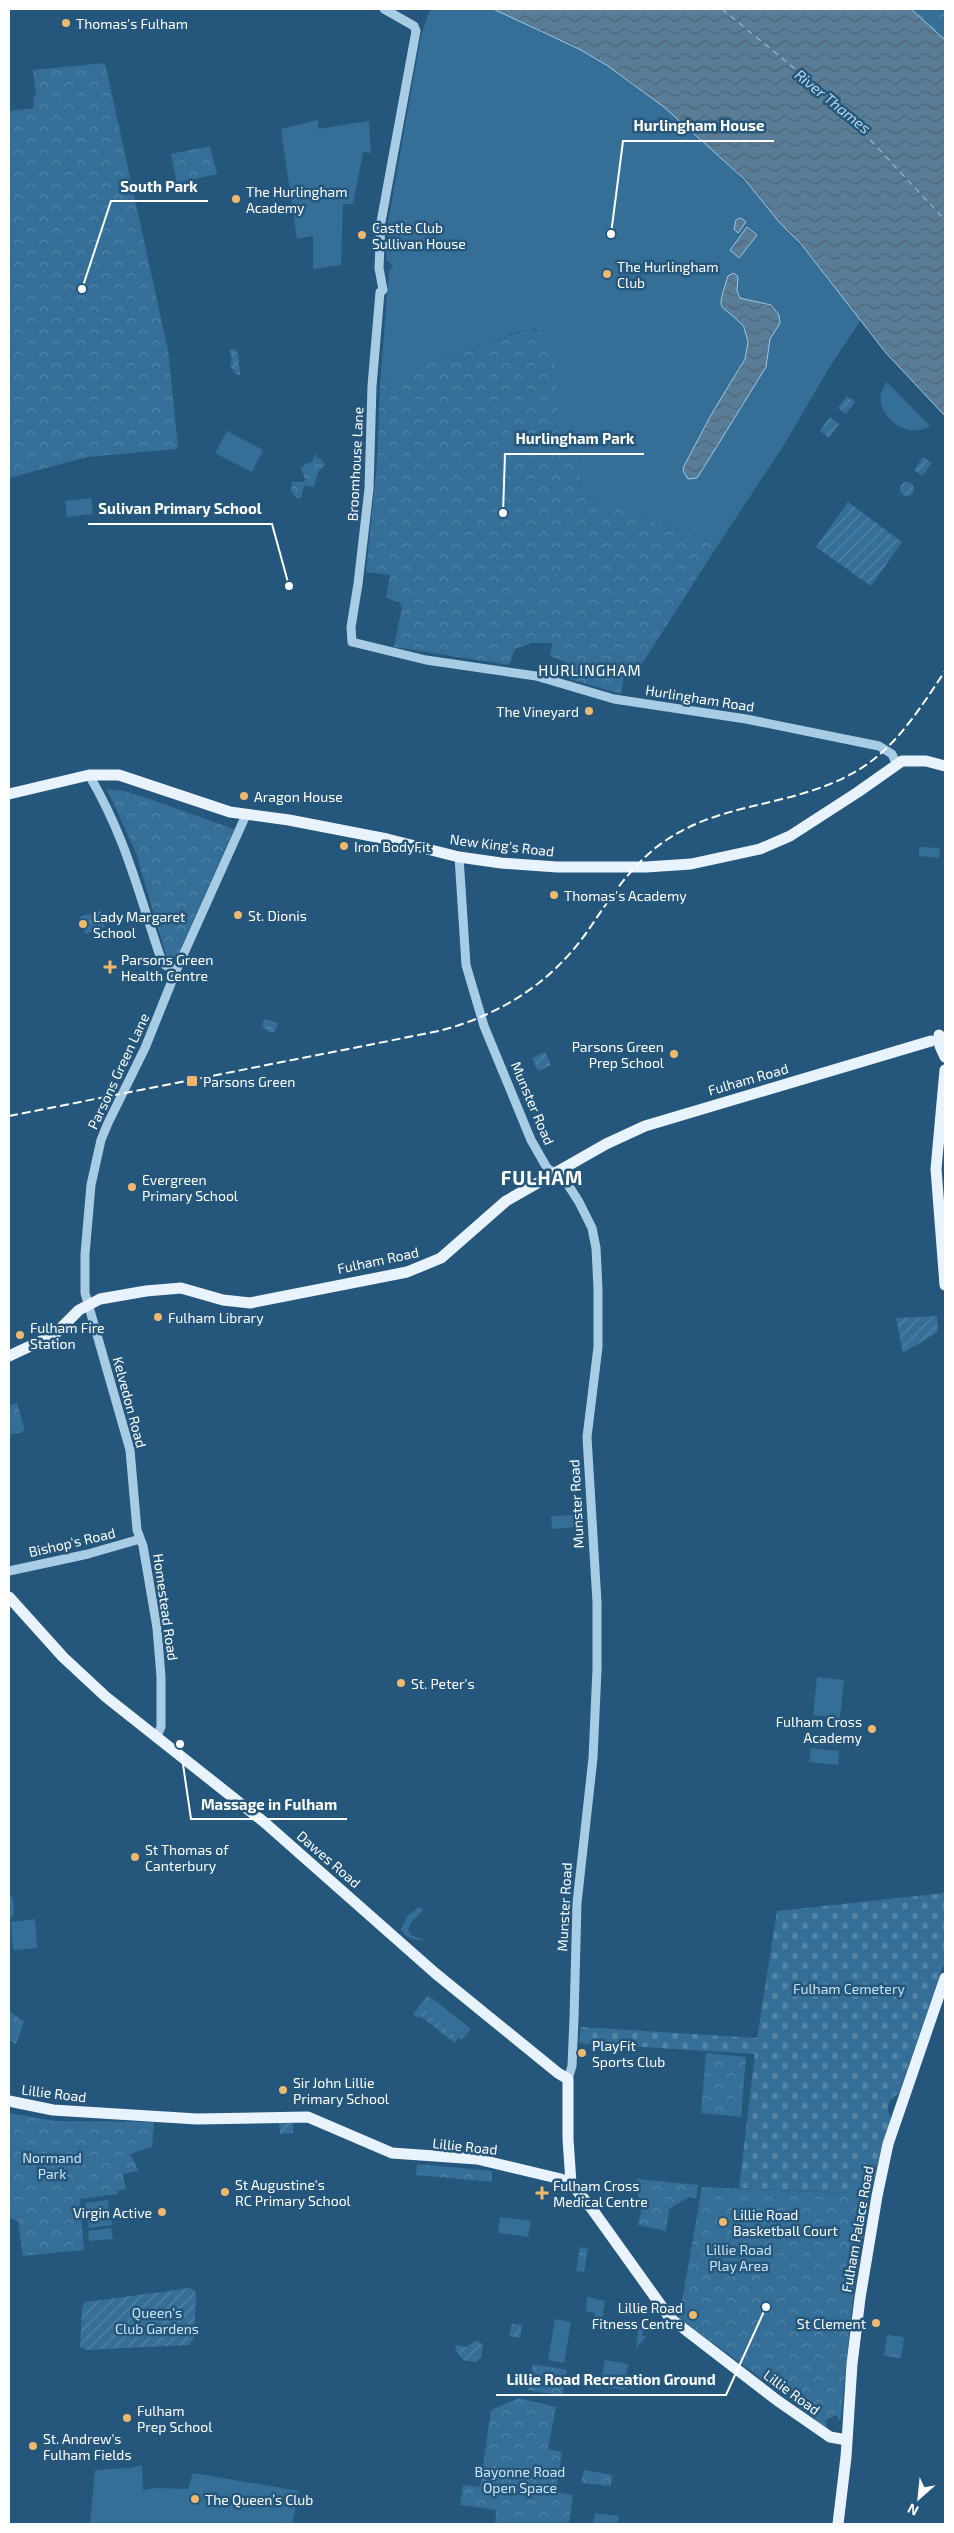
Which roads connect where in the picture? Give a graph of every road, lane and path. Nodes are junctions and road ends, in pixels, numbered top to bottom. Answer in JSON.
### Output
{"nodes":[{"id":1,"x":384,"y":9,"type":"edge"},
{"id":2,"x":350,"y":636,"type":"joint"},
{"id":3,"x":896,"y":763,"type":"junction"},
{"id":4,"x":945,"y":766,"type":"edge"},
{"id":5,"x":89,"y":776,"type":"junction"},
{"id":6,"x":9,"y":794,"type":"edge"},
{"id":7,"x":246,"y":815,"type":"junction"},
{"id":8,"x":459,"y":857,"type":"junction"},
{"id":9,"x":176,"y":971,"type":"junction"},
{"id":10,"x":939,"y":1037,"type":"edge"},
{"id":11,"x":945,"y":1057,"type":"edge"},
{"id":12,"x":945,"y":1070,"type":"edge"},
{"id":13,"x":555,"y":1174,"type":"junction"},
{"id":14,"x":945,"y":1285,"type":"edge"},
{"id":15,"x":88,"y":1304,"type":"junction"},
{"id":16,"x":9,"y":1356,"type":"edge"},
{"id":17,"x":140,"y":1539,"type":"junction"},
{"id":18,"x":9,"y":1571,"type":"edge"},
{"id":19,"x":9,"y":1597,"type":"edge"},
{"id":20,"x":156,"y":1738,"type":"junction"},
{"id":21,"x":945,"y":1978,"type":"edge"},
{"id":22,"x":568,"y":2079,"type":"junction"},
{"id":23,"x":9,"y":2101,"type":"edge"},
{"id":24,"x":571,"y":2183,"type":"junction"},
{"id":25,"x":847,"y":2440,"type":"junction"},
{"id":26,"x":838,"y":2524,"type":"edge"}],
"edges":[{"from":1,"to":2,"type":"street","name":"Broomhouse Lane"},
{"from":2,"to":3,"type":"street","name":"Hurlingham Road"},
{"from":3,"to":4,"type":"main road"},
{"from":3,"to":8,"type":"main road","name":"New King's Road"},
{"from":5,"to":6,"type":"main road","name":"New King's Road"},
{"from":5,"to":7,"type":"main road","name":"New King's Road"},
{"from":5,"to":9,"type":"street"},
{"from":7,"to":8,"type":"main road","name":"New King's Road"},
{"from":7,"to":9,"type":"street"},
{"from":8,"to":13,"type":"street","name":"Munster Road"},
{"from":9,"to":15,"type":"street","name":"Parsons Green Lane"},
{"from":10,"to":11,"type":"main road"},
{"from":10,"to":13,"type":"main road","name":"Fulham Road"},
{"from":12,"to":14,"type":"main road"},
{"from":13,"to":15,"type":"main road","name":"Fulham Road"},
{"from":13,"to":22,"type":"street","name":"Munster Road"},
{"from":15,"to":16,"type":"main road","name":"Fulham Road"},
{"from":15,"to":17,"type":"street","name":"Kelvedon Road"},
{"from":17,"to":18,"type":"street","name":"Bishop's Road"},
{"from":17,"to":20,"type":"street","name":"Homestead Road"},
{"from":19,"to":20,"type":"main road","name":"Dawes Road"},
{"from":20,"to":22,"type":"main road","name":"Dawes Road"},
{"from":21,"to":25,"type":"main road","name":"Fulham Palace Road"},
{"from":22,"to":24,"type":"main road","name":"Munster Road"},
{"from":23,"to":24,"type":"main road","name":"Lillie Road"},
{"from":24,"to":25,"type":"main road","name":"Lillie Road"},
{"from":25,"to":26,"type":"main road","name":"Fulham Palace Road"}]}
